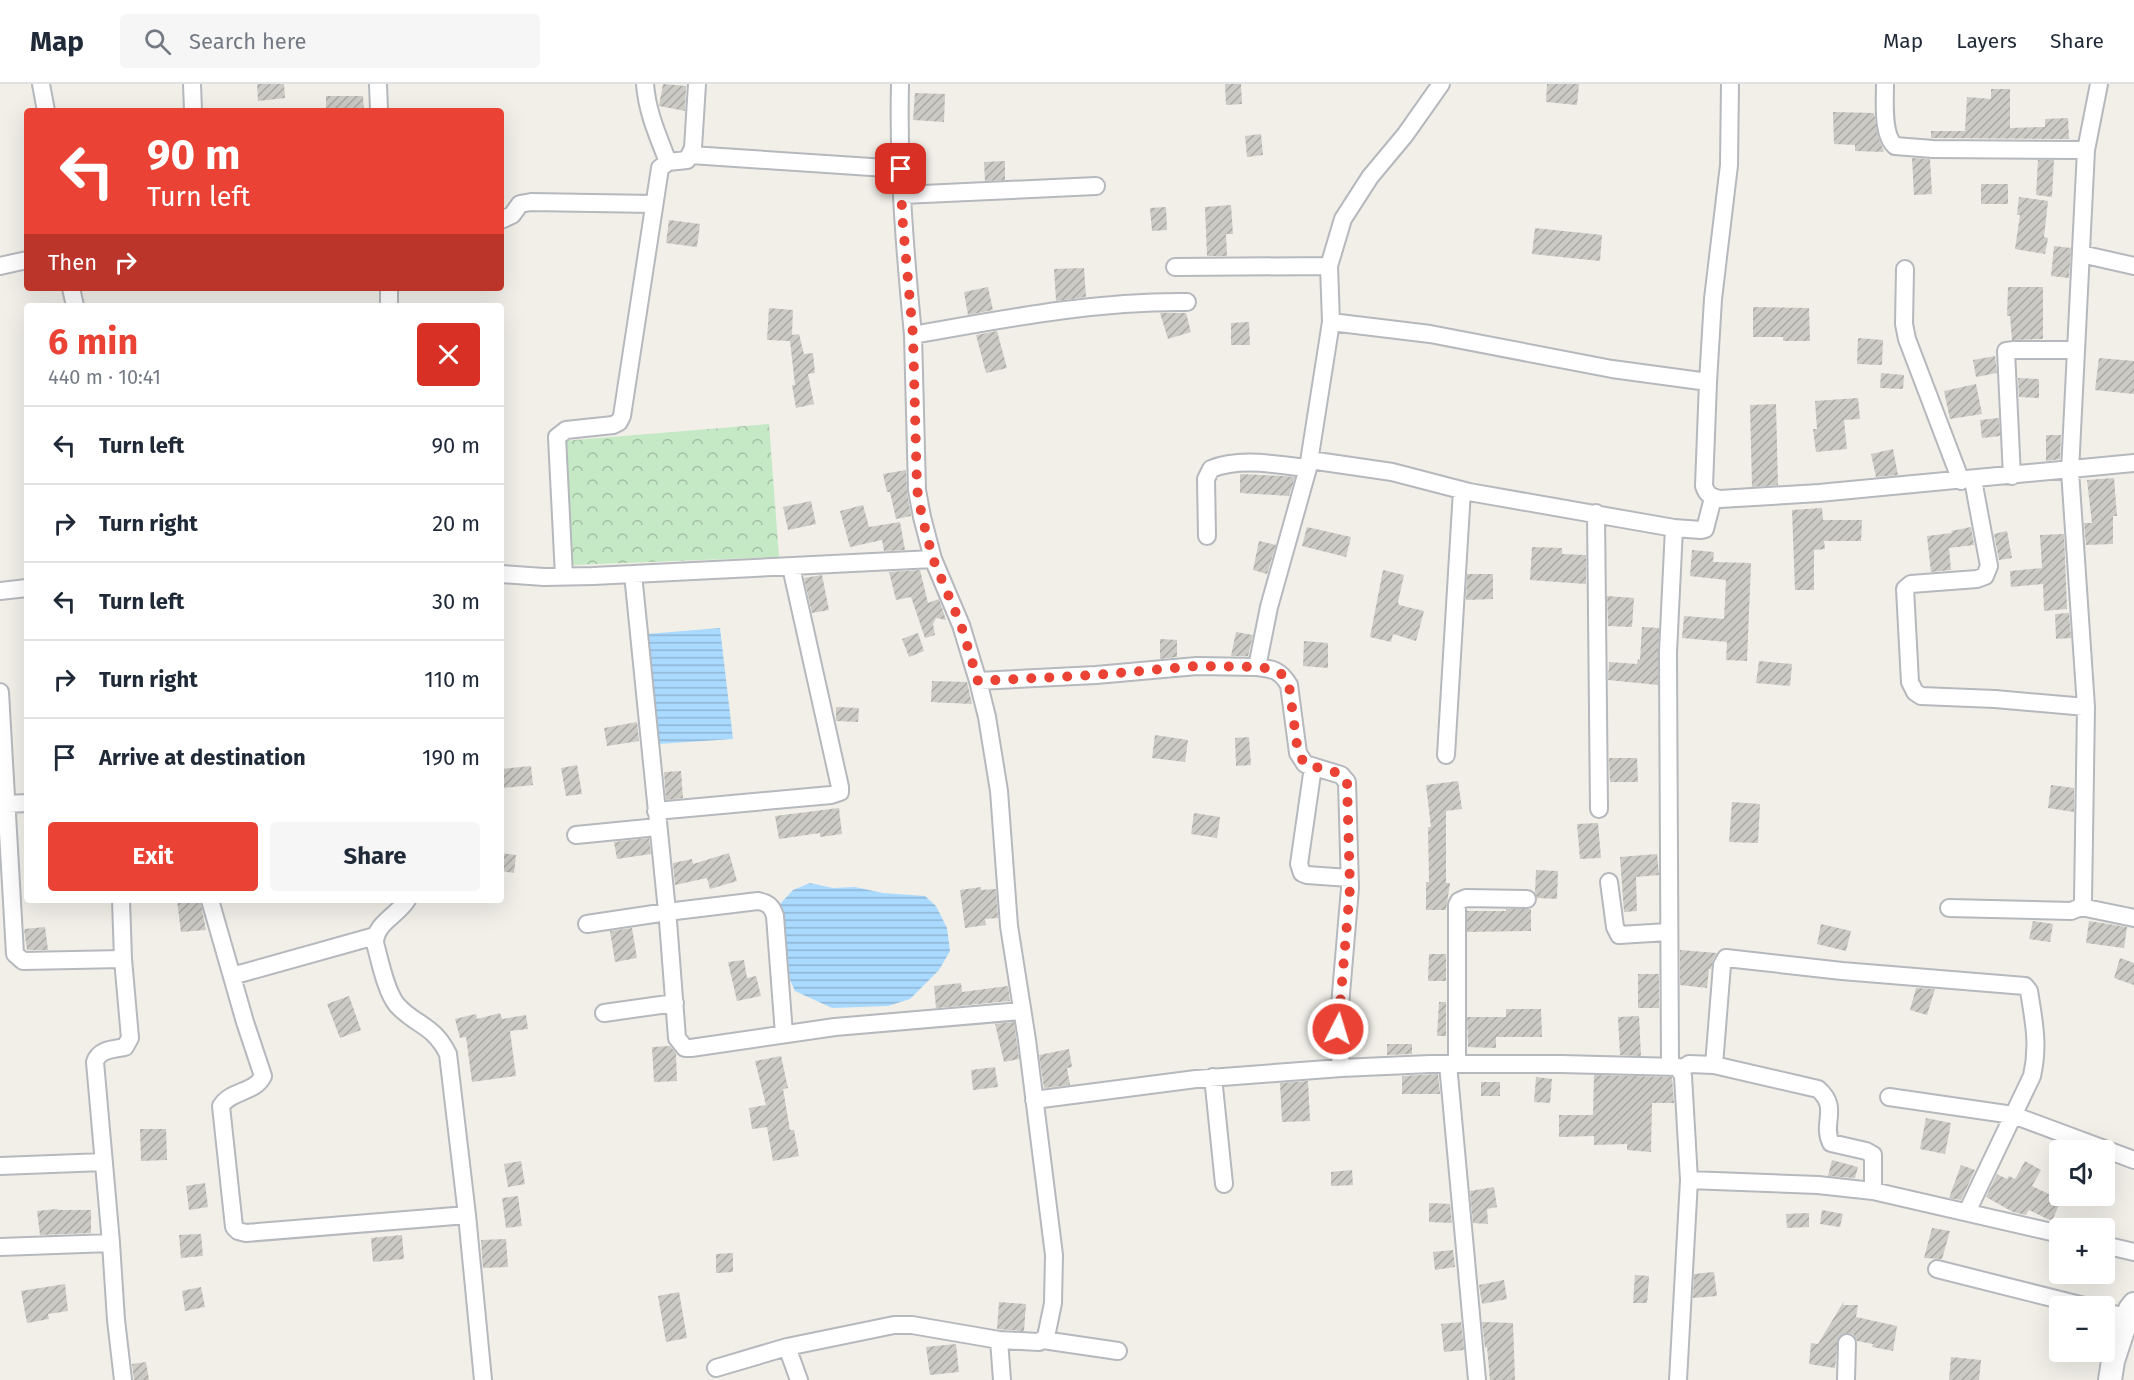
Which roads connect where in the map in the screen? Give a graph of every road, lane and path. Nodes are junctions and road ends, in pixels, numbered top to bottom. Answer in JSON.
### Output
{"nodes":[{"id":1,"x":41,"y":84,"type":"edge"},
{"id":2,"x":192,"y":84,"type":"edge"},
{"id":3,"x":378,"y":84,"type":"edge"},
{"id":4,"x":645,"y":84,"type":"edge"},
{"id":5,"x":697,"y":84,"type":"edge"},
{"id":6,"x":900,"y":84,"type":"edge"},
{"id":7,"x":1441,"y":84,"type":"edge"},
{"id":8,"x":1730,"y":84,"type":"edge"},
{"id":9,"x":1885,"y":84,"type":"edge"},
{"id":10,"x":2099,"y":84,"type":"edge"},
{"id":11,"x":45,"y":108,"type":"edge"},
{"id":12,"x":193,"y":108,"type":"edge"},
{"id":13,"x":379,"y":108,"type":"edge"},
{"id":14,"x":2086,"y":150,"type":"junction"},
{"id":15,"x":691,"y":155,"type":"junction"},
{"id":16,"x":668,"y":162,"type":"junction"},
{"id":17,"x":901,"y":169,"type":"junction"},
{"id":18,"x":1096,"y":186,"type":"dead end"},
{"id":19,"x":902,"y":195,"type":"junction"},
{"id":20,"x":654,"y":204,"type":"junction"},
{"id":21,"x":504,"y":219,"type":"edge"},
{"id":22,"x":2081,"y":254,"type":"junction"},
{"id":23,"x":24,"y":261,"type":"edge"},
{"id":24,"x":0,"y":266,"type":"edge"},
{"id":25,"x":1329,"y":266,"type":"junction"},
{"id":26,"x":2134,"y":266,"type":"edge"},
{"id":27,"x":1175,"y":267,"type":"dead end"},
{"id":28,"x":1905,"y":269,"type":"dead end"},
{"id":29,"x":1187,"y":302,"type":"dead end"},
{"id":30,"x":1331,"y":322,"type":"junction"},
{"id":31,"x":913,"y":335,"type":"junction"},
{"id":32,"x":2075,"y":350,"type":"junction"},
{"id":33,"x":1708,"y":381,"type":"junction"},
{"id":34,"x":2134,"y":463,"type":"edge"},
{"id":35,"x":1309,"y":464,"type":"junction"},
{"id":36,"x":2070,"y":471,"type":"junction"},
{"id":37,"x":2012,"y":476,"type":"junction"},
{"id":38,"x":1967,"y":480,"type":"junction"},
{"id":39,"x":1462,"y":490,"type":"junction"},
{"id":40,"x":1713,"y":498,"type":"junction"},
{"id":41,"x":1596,"y":513,"type":"junction"},
{"id":42,"x":1674,"y":528,"type":"junction"},
{"id":43,"x":1207,"y":536,"type":"dead end"},
{"id":44,"x":933,"y":559,"type":"junction"},
{"id":45,"x":791,"y":567,"type":"junction"},
{"id":46,"x":504,"y":574,"type":"edge"},
{"id":47,"x":633,"y":574,"type":"junction"},
{"id":48,"x":564,"y":576,"type":"junction"},
{"id":49,"x":24,"y":588,"type":"edge"},
{"id":50,"x":0,"y":591,"type":"edge"},
{"id":51,"x":1257,"y":667,"type":"junction"},
{"id":52,"x":978,"y":681,"type":"junction"},
{"id":53,"x":0,"y":692,"type":"edge"},
{"id":54,"x":2086,"y":707,"type":"junction"},
{"id":55,"x":1446,"y":756,"type":"dead end"},
{"id":56,"x":1313,"y":767,"type":"junction"},
{"id":57,"x":24,"y":803,"type":"edge"},
{"id":58,"x":7,"y":804,"type":"junction"},
{"id":59,"x":1599,"y":809,"type":"dead end"},
{"id":60,"x":657,"y":819,"type":"junction"},
{"id":61,"x":576,"y":835,"type":"dead end"},
{"id":62,"x":1349,"y":878,"type":"junction"},
{"id":63,"x":1609,"y":882,"type":"dead end"},
{"id":64,"x":1527,"y":899,"type":"dead end"},
{"id":65,"x":121,"y":903,"type":"edge"},
{"id":66,"x":211,"y":903,"type":"edge"},
{"id":67,"x":405,"y":903,"type":"edge"},
{"id":68,"x":2080,"y":907,"type":"junction"},
{"id":69,"x":1949,"y":908,"type":"dead end"},
{"id":70,"x":667,"y":912,"type":"junction"},
{"id":71,"x":2134,"y":918,"type":"edge"},
{"id":72,"x":587,"y":924,"type":"dead end"},
{"id":73,"x":1668,"y":932,"type":"junction"},
{"id":74,"x":375,"y":936,"type":"junction"},
{"id":75,"x":123,"y":959,"type":"junction"},
{"id":76,"x":232,"y":976,"type":"junction"},
{"id":77,"x":675,"y":1003,"type":"junction"},
{"id":78,"x":1022,"y":1011,"type":"junction"},
{"id":79,"x":604,"y":1013,"type":"dead end"},
{"id":80,"x":784,"y":1034,"type":"junction"},
{"id":81,"x":1452,"y":1064,"type":"junction"},
{"id":82,"x":1714,"y":1065,"type":"junction"},
{"id":83,"x":1341,"y":1068,"type":"junction"},
{"id":84,"x":1676,"y":1068,"type":"junction"},
{"id":85,"x":1214,"y":1077,"type":"junction"},
{"id":86,"x":1889,"y":1097,"type":"dead end"},
{"id":87,"x":1034,"y":1100,"type":"junction"},
{"id":88,"x":2013,"y":1115,"type":"junction"},
{"id":89,"x":2134,"y":1160,"type":"edge"},
{"id":90,"x":104,"y":1162,"type":"junction"},
{"id":91,"x":0,"y":1166,"type":"edge"},
{"id":92,"x":1689,"y":1180,"type":"junction"},
{"id":93,"x":1224,"y":1184,"type":"dead end"},
{"id":94,"x":1873,"y":1191,"type":"junction"},
{"id":95,"x":1967,"y":1212,"type":"junction"},
{"id":96,"x":467,"y":1215,"type":"junction"},
{"id":97,"x":2049,"y":1231,"type":"edge"},
{"id":98,"x":111,"y":1242,"type":"junction"},
{"id":99,"x":0,"y":1246,"type":"edge"},
{"id":100,"x":2115,"y":1248,"type":"edge"},
{"id":101,"x":2134,"y":1252,"type":"edge"},
{"id":102,"x":1937,"y":1269,"type":"dead end"},
{"id":103,"x":2049,"y":1297,"type":"edge"},
{"id":104,"x":2131,"y":1311,"type":"edge"},
{"id":105,"x":2115,"y":1312,"type":"edge"},
{"id":106,"x":999,"y":1340,"type":"junction"},
{"id":107,"x":1043,"y":1340,"type":"junction"},
{"id":108,"x":1847,"y":1343,"type":"dead end"},
{"id":109,"x":787,"y":1347,"type":"junction"},
{"id":110,"x":1118,"y":1351,"type":"dead end"},
{"id":111,"x":716,"y":1368,"type":"dead end"},
{"id":112,"x":123,"y":1380,"type":"edge"},
{"id":113,"x":483,"y":1380,"type":"edge"},
{"id":114,"x":799,"y":1380,"type":"edge"},
{"id":115,"x":1002,"y":1380,"type":"edge"},
{"id":116,"x":1477,"y":1380,"type":"edge"},
{"id":117,"x":1678,"y":1380,"type":"edge"},
{"id":118,"x":1846,"y":1380,"type":"edge"},
{"id":119,"x":2110,"y":1380,"type":"edge"}],
"edges":[{"from":1,"to":11,"type":"street"},
{"from":2,"to":12,"type":"street"},
{"from":3,"to":13,"type":"street"},
{"from":4,"to":16,"type":"street"},
{"from":5,"to":15,"type":"street"},
{"from":6,"to":17,"type":"street"},
{"from":7,"to":25,"type":"street"},
{"from":8,"to":33,"type":"street"},
{"from":9,"to":14,"type":"street"},
{"from":10,"to":14,"type":"street"},
{"from":14,"to":22,"type":"street"},
{"from":15,"to":16,"type":"street"},
{"from":15,"to":17,"type":"street"},
{"from":16,"to":20,"type":"street"},
{"from":17,"to":19,"type":"street"},
{"from":18,"to":19,"type":"street"},
{"from":19,"to":31,"type":"street"},
{"from":20,"to":21,"type":"street"},
{"from":20,"to":48,"type":"street"},
{"from":22,"to":26,"type":"street"},
{"from":22,"to":32,"type":"street"},
{"from":23,"to":24,"type":"street"},
{"from":25,"to":27,"type":"street"},
{"from":25,"to":30,"type":"street"},
{"from":28,"to":38,"type":"street"},
{"from":29,"to":31,"type":"street"},
{"from":30,"to":33,"type":"street"},
{"from":30,"to":35,"type":"street"},
{"from":31,"to":44,"type":"street"},
{"from":32,"to":36,"type":"street"},
{"from":32,"to":37,"type":"street"},
{"from":33,"to":40,"type":"street"},
{"from":34,"to":36,"type":"street"},
{"from":35,"to":39,"type":"street"},
{"from":35,"to":43,"type":"street"},
{"from":35,"to":51,"type":"street"},
{"from":36,"to":37,"type":"street"},
{"from":36,"to":54,"type":"street"},
{"from":37,"to":38,"type":"street"},
{"from":38,"to":40,"type":"street"},
{"from":38,"to":54,"type":"street"},
{"from":39,"to":41,"type":"street"},
{"from":39,"to":55,"type":"street"},
{"from":40,"to":42,"type":"street"},
{"from":41,"to":42,"type":"street"},
{"from":41,"to":59,"type":"street"},
{"from":42,"to":73,"type":"street"},
{"from":44,"to":45,"type":"street"},
{"from":44,"to":52,"type":"street"},
{"from":45,"to":47,"type":"street"},
{"from":45,"to":60,"type":"street"},
{"from":46,"to":48,"type":"street"},
{"from":47,"to":48,"type":"street"},
{"from":47,"to":60,"type":"street"},
{"from":49,"to":50,"type":"street"},
{"from":51,"to":52,"type":"street"},
{"from":51,"to":56,"type":"street"},
{"from":52,"to":78,"type":"street"},
{"from":53,"to":58,"type":"street"},
{"from":54,"to":68,"type":"street"},
{"from":56,"to":62,"type":"street"},
{"from":56,"to":62,"type":"street"},
{"from":57,"to":58,"type":"street"},
{"from":58,"to":75,"type":"street"},
{"from":60,"to":61,"type":"street"},
{"from":60,"to":70,"type":"street"},
{"from":62,"to":83,"type":"street"},
{"from":63,"to":73,"type":"street"},
{"from":64,"to":81,"type":"street"},
{"from":65,"to":75,"type":"street"},
{"from":66,"to":76,"type":"street"},
{"from":67,"to":74,"type":"street"},
{"from":68,"to":69,"type":"street"},
{"from":68,"to":71,"type":"street"},
{"from":70,"to":72,"type":"street"},
{"from":70,"to":77,"type":"street"},
{"from":70,"to":80,"type":"street"},
{"from":73,"to":84,"type":"street"},
{"from":74,"to":76,"type":"street"},
{"from":74,"to":96,"type":"street"},
{"from":75,"to":90,"type":"street"},
{"from":76,"to":96,"type":"street"},
{"from":77,"to":79,"type":"street"},
{"from":77,"to":80,"type":"street"},
{"from":78,"to":80,"type":"street"},
{"from":78,"to":87,"type":"street"},
{"from":81,"to":83,"type":"street"},
{"from":81,"to":84,"type":"street"},
{"from":81,"to":116,"type":"street"},
{"from":82,"to":84,"type":"street"},
{"from":82,"to":88,"type":"street"},
{"from":82,"to":94,"type":"street"},
{"from":83,"to":85,"type":"street"},
{"from":84,"to":92,"type":"street"},
{"from":85,"to":87,"type":"street"},
{"from":85,"to":93,"type":"street"},
{"from":86,"to":88,"type":"street"},
{"from":87,"to":107,"type":"street"},
{"from":88,"to":89,"type":"street"},
{"from":88,"to":95,"type":"street"},
{"from":90,"to":91,"type":"street"},
{"from":90,"to":98,"type":"street"},
{"from":92,"to":94,"type":"street"},
{"from":92,"to":117,"type":"street"},
{"from":94,"to":95,"type":"street"},
{"from":95,"to":97,"type":"street"},
{"from":96,"to":113,"type":"street"},
{"from":98,"to":99,"type":"street"},
{"from":98,"to":112,"type":"street"},
{"from":100,"to":101,"type":"street"},
{"from":102,"to":103,"type":"street"},
{"from":104,"to":105,"type":"street"},
{"from":104,"to":119,"type":"street"},
{"from":106,"to":107,"type":"street"},
{"from":106,"to":109,"type":"street"},
{"from":106,"to":115,"type":"street"},
{"from":107,"to":110,"type":"street"},
{"from":108,"to":118,"type":"street"},
{"from":109,"to":111,"type":"street"},
{"from":109,"to":114,"type":"street"}]}
